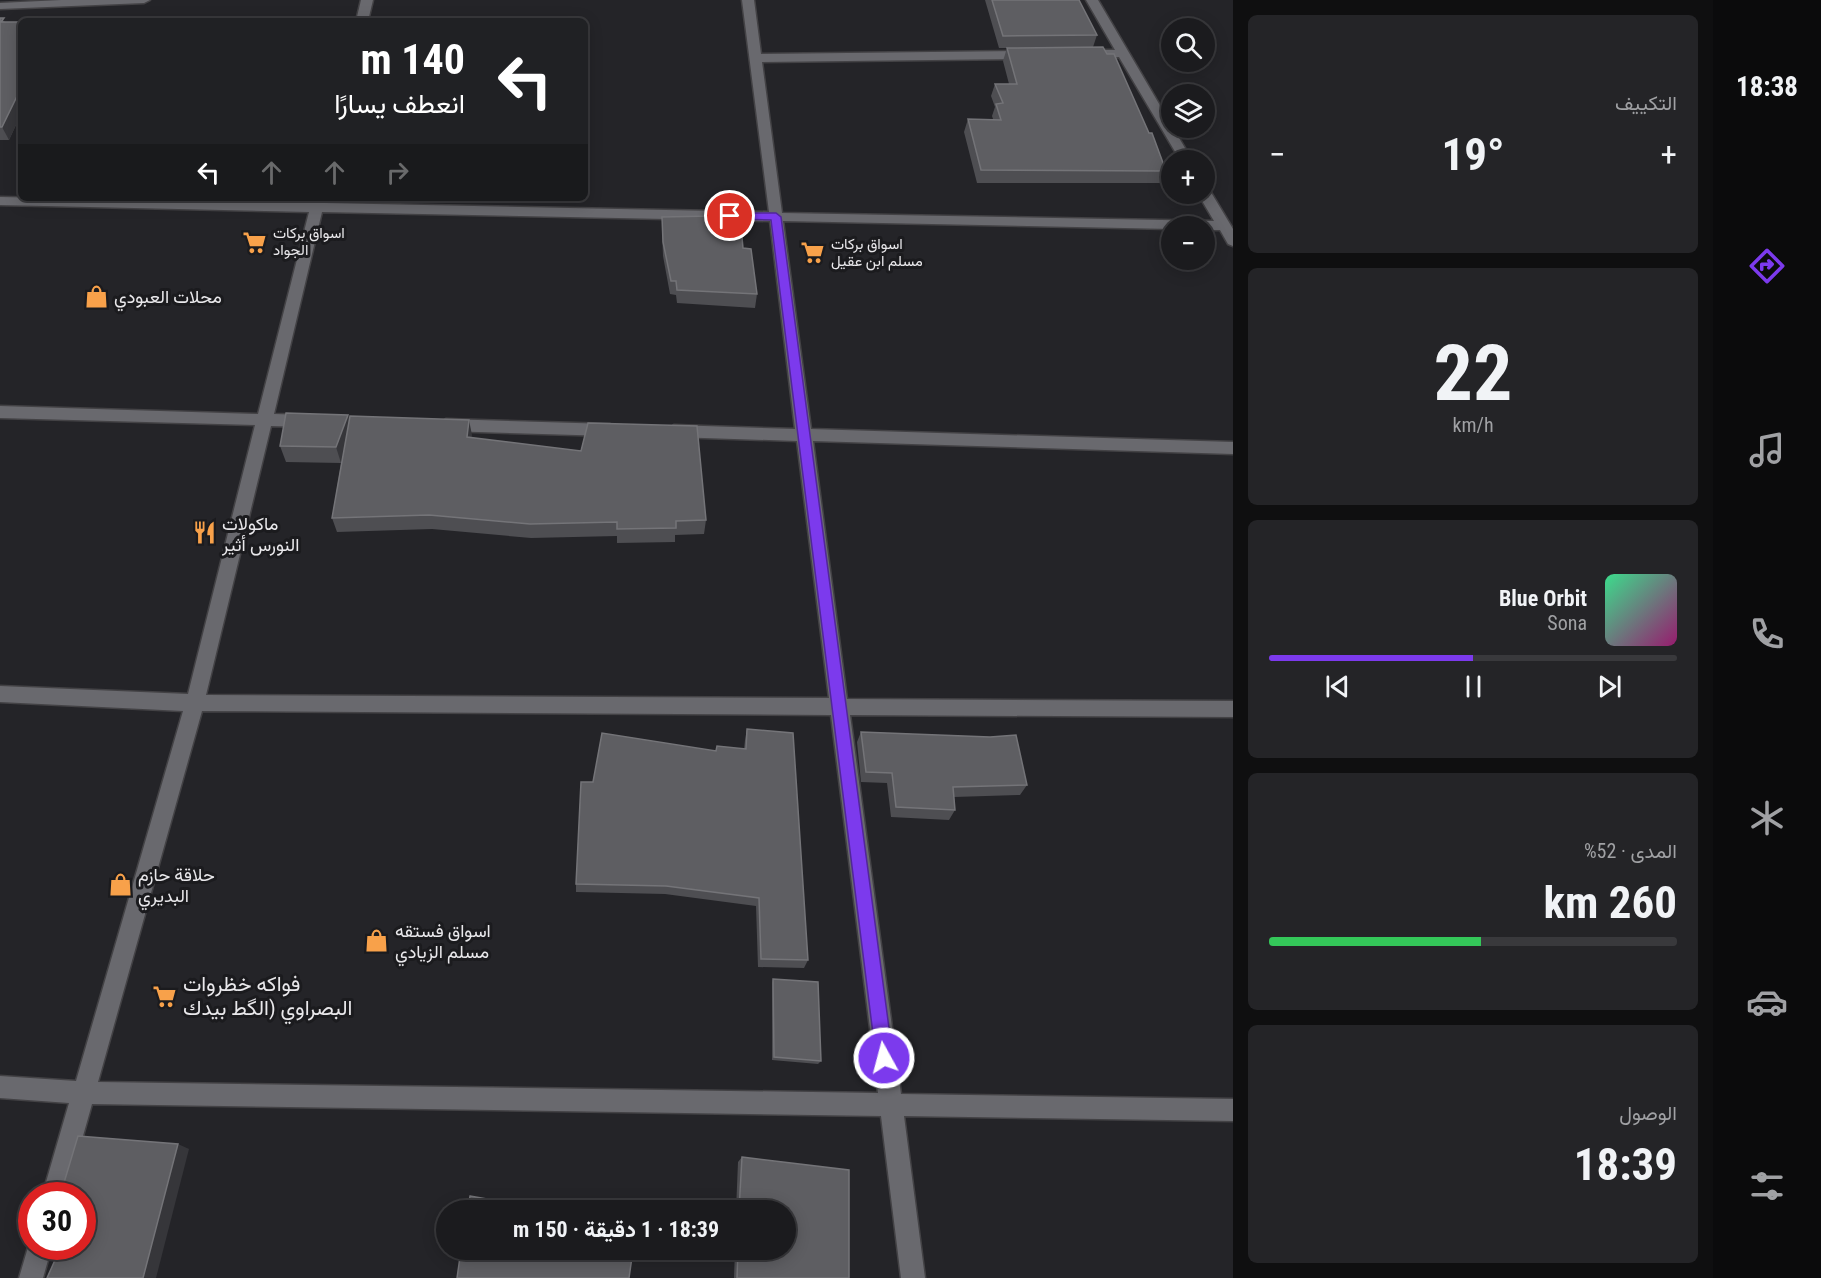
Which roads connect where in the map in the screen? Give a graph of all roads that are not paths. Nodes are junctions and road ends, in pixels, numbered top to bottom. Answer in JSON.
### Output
{"nodes":[{"id":1,"x":144,"y":0,"type":"edge"},
{"id":2,"x":367,"y":0,"type":"edge"},
{"id":3,"x":748,"y":0,"type":"edge"},
{"id":4,"x":1092,"y":0,"type":"edge"},
{"id":5,"x":0,"y":6,"type":"edge"},
{"id":6,"x":363,"y":18,"type":"edge"},
{"id":7,"x":1124,"y":53,"type":"junction"},
{"id":8,"x":1040,"y":54,"type":"edge"},
{"id":9,"x":1064,"y":54,"type":"edge"},
{"id":10,"x":756,"y":58,"type":"junction"},
{"id":11,"x":1180,"y":150,"type":"edge"},
{"id":12,"x":0,"y":201,"type":"edge"},
{"id":13,"x":318,"y":203,"type":"edge"},
{"id":14,"x":1211,"y":204,"type":"edge"},
{"id":15,"x":776,"y":217,"type":"junction"},
{"id":16,"x":1224,"y":226,"type":"junction"},
{"id":17,"x":1233,"y":241,"type":"edge"},
{"id":18,"x":0,"y":412,"type":"edge"},
{"id":19,"x":265,"y":420,"type":"junction"},
{"id":20,"x":325,"y":421,"type":"edge"},
{"id":21,"x":432,"y":424,"type":"edge"},
{"id":22,"x":624,"y":430,"type":"edge"},
{"id":23,"x":660,"y":431,"type":"edge"},
{"id":24,"x":804,"y":435,"type":"junction"},
{"id":25,"x":1233,"y":448,"type":"edge"},
{"id":26,"x":0,"y":694,"type":"edge"},
{"id":27,"x":195,"y":703,"type":"junction"},
{"id":28,"x":839,"y":706,"type":"junction"},
{"id":29,"x":1233,"y":708,"type":"edge"},
{"id":30,"x":0,"y":1087,"type":"edge"},
{"id":31,"x":84,"y":1093,"type":"junction"},
{"id":32,"x":890,"y":1105,"type":"junction"},
{"id":33,"x":1233,"y":1110,"type":"edge"},
{"id":34,"x":58,"y":1182,"type":"edge"},
{"id":35,"x":36,"y":1260,"type":"edge"},
{"id":36,"x":31,"y":1278,"type":"edge"},
{"id":37,"x":913,"y":1278,"type":"edge"}],
"edges":[{"from":1,"to":5,"type":"street"},
{"from":2,"to":6,"type":"street"},
{"from":3,"to":10,"type":"street"},
{"from":4,"to":7,"type":"street"},
{"from":7,"to":9,"type":"street"},
{"from":7,"to":11,"type":"street"},
{"from":8,"to":10,"type":"street"},
{"from":10,"to":15,"type":"street"},
{"from":12,"to":13,"type":"street"},
{"from":13,"to":15,"type":"street"},
{"from":13,"to":19,"type":"street"},
{"from":14,"to":16,"type":"street"},
{"from":15,"to":16,"type":"street"},
{"from":15,"to":24,"type":"street"},
{"from":16,"to":17,"type":"street"},
{"from":18,"to":19,"type":"street"},
{"from":19,"to":20,"type":"street"},
{"from":19,"to":27,"type":"street"},
{"from":21,"to":22,"type":"street"},
{"from":23,"to":24,"type":"street"},
{"from":24,"to":25,"type":"street"},
{"from":24,"to":28,"type":"street"},
{"from":26,"to":27,"type":"street"},
{"from":27,"to":28,"type":"street"},
{"from":27,"to":31,"type":"street"},
{"from":28,"to":29,"type":"street"},
{"from":28,"to":32,"type":"street"},
{"from":30,"to":31,"type":"street"},
{"from":31,"to":32,"type":"street"},
{"from":31,"to":34,"type":"street"},
{"from":32,"to":33,"type":"street"},
{"from":32,"to":37,"type":"street"},
{"from":35,"to":36,"type":"street"}]}
